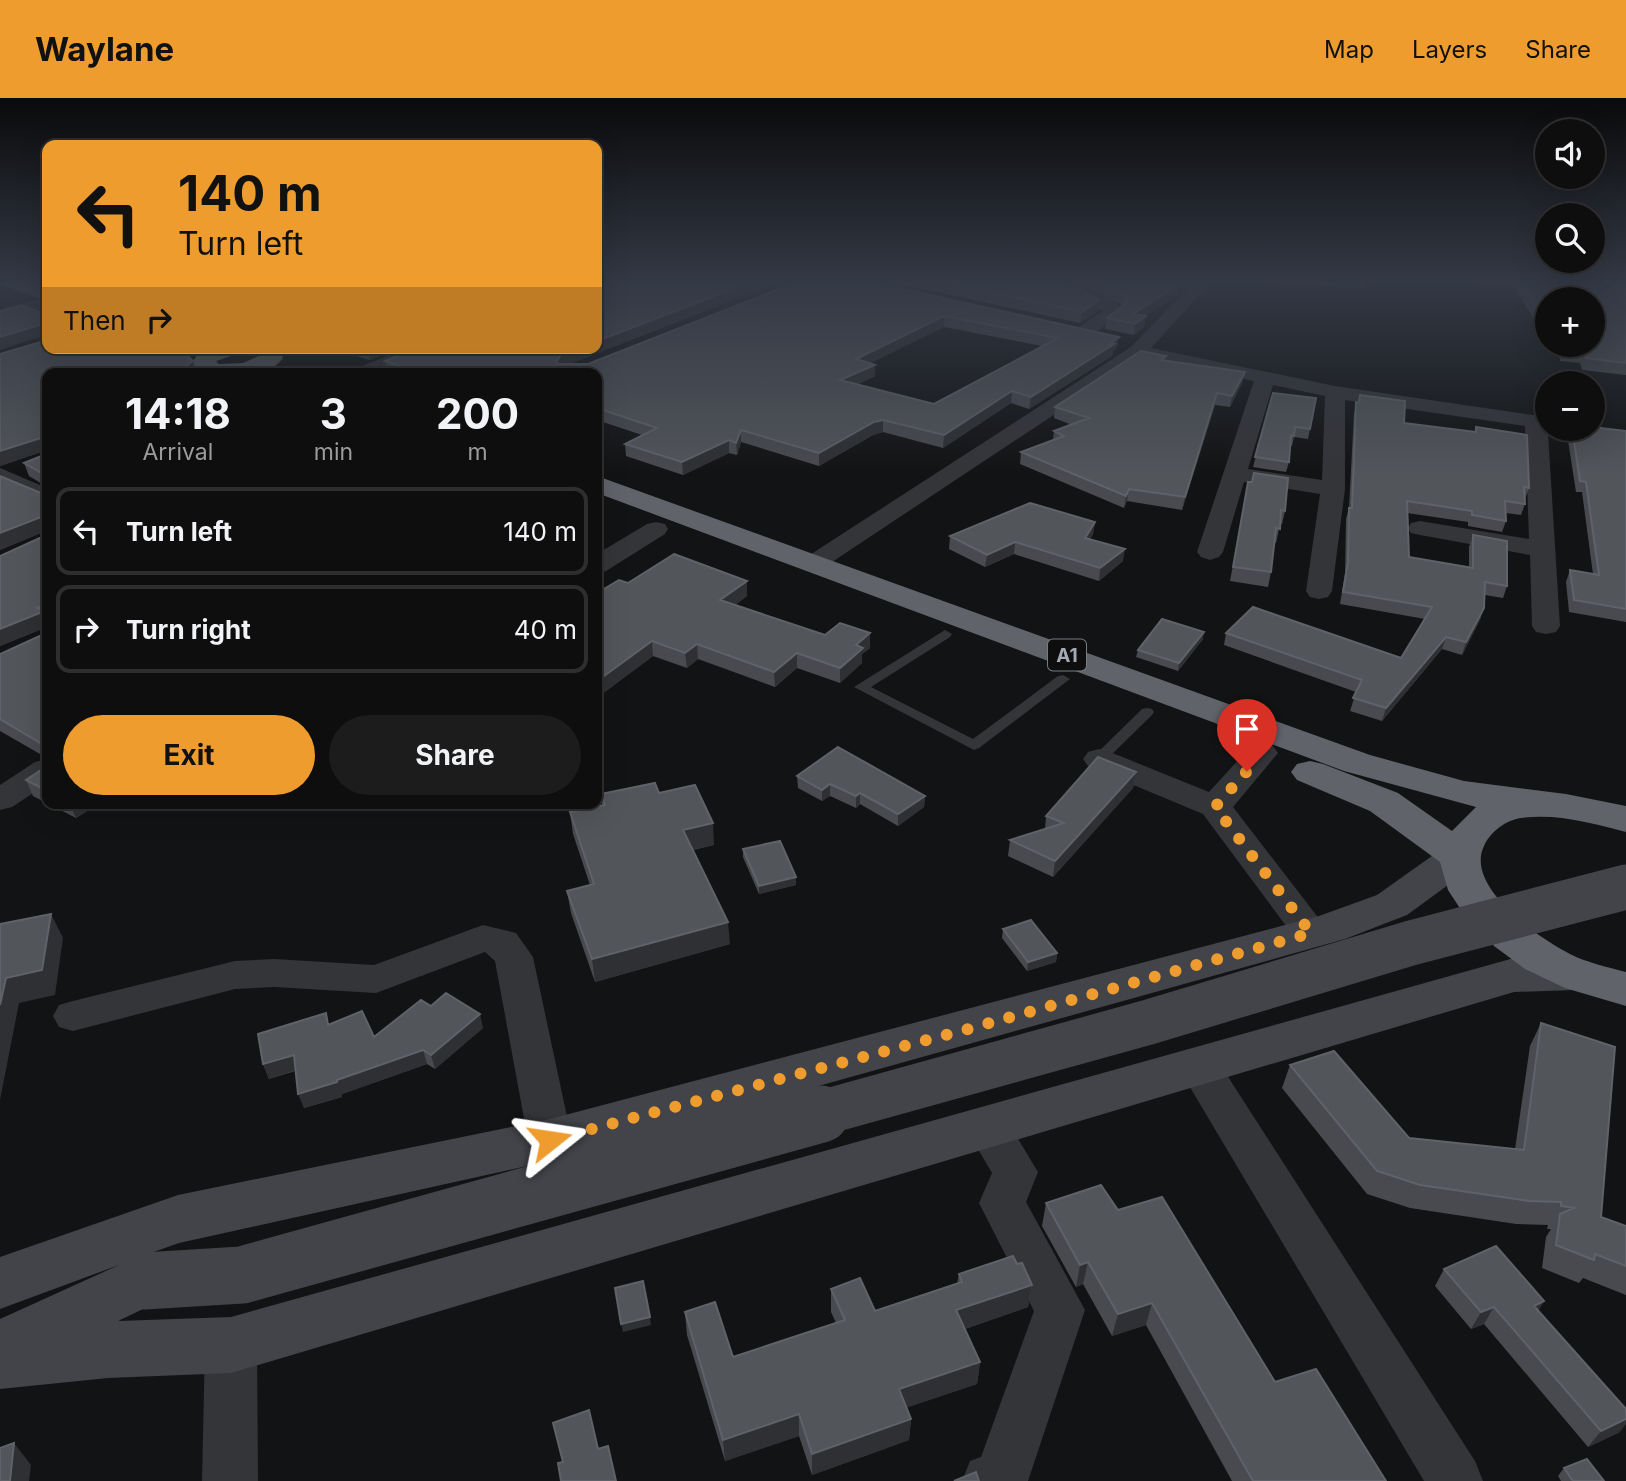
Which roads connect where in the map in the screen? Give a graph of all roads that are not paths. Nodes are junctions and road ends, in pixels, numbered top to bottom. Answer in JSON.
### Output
{"nodes":[{"id":1,"x":1125,"y":346,"type":"edge"},
{"id":2,"x":1133,"y":346,"type":"edge"},
{"id":3,"x":219,"y":354,"type":"edge"},
{"id":4,"x":410,"y":354,"type":"edge"},
{"id":5,"x":274,"y":355,"type":"edge"},
{"id":6,"x":235,"y":364,"type":"edge"},
{"id":7,"x":375,"y":368,"type":"edge"},
{"id":8,"x":1265,"y":378,"type":"junction"},
{"id":9,"x":1335,"y":392,"type":"junction"},
{"id":10,"x":1535,"y":421,"type":"edge"},
{"id":11,"x":1541,"y":441,"type":"edge"},
{"id":12,"x":36,"y":463,"type":"edge"},
{"id":13,"x":1233,"y":474,"type":"junction"},
{"id":14,"x":4,"y":479,"type":"edge"},
{"id":15,"x":602,"y":486,"type":"edge"},
{"id":16,"x":1333,"y":489,"type":"junction"},
{"id":17,"x":42,"y":496,"type":"edge"},
{"id":18,"x":602,"y":509,"type":"edge"},
{"id":19,"x":1420,"y":528,"type":"dead end"},
{"id":20,"x":656,"y":529,"type":"junction"},
{"id":21,"x":1541,"y":549,"type":"junction"},
{"id":22,"x":1210,"y":552,"type":"dead end"},
{"id":23,"x":602,"y":562,"type":"edge"},
{"id":24,"x":814,"y":563,"type":"junction"},
{"id":25,"x":1319,"y":591,"type":"dead end"},
{"id":26,"x":1546,"y":626,"type":"dead end"},
{"id":27,"x":945,"y":634,"type":"junction"},
{"id":28,"x":1063,"y":679,"type":"junction"},
{"id":29,"x":1147,"y":712,"type":"junction"},
{"id":30,"x":1262,"y":753,"type":"junction"},
{"id":31,"x":1099,"y":759,"type":"joint"},
{"id":32,"x":1559,"y":806,"type":"junction"},
{"id":33,"x":1215,"y":807,"type":"junction"},
{"id":34,"x":1626,"y":816,"type":"edge"},
{"id":35,"x":1460,"y":856,"type":"junction"},
{"id":36,"x":1626,"y":887,"type":"edge"},
{"id":37,"x":1311,"y":933,"type":"junction"},
{"id":38,"x":1574,"y":974,"type":"junction"},
{"id":39,"x":1626,"y":989,"type":"edge"},
{"id":40,"x":74,"y":1016,"type":"dead end"},
{"id":41,"x":1199,"y":1067,"type":"junction"},
{"id":42,"x":987,"y":1127,"type":"junction"},
{"id":43,"x":550,"y":1140,"type":"junction"},
{"id":44,"x":144,"y":1281,"type":"junction"},
{"id":45,"x":0,"y":1283,"type":"edge"},
{"id":46,"x":0,"y":1292,"type":"edge"},
{"id":47,"x":231,"y":1345,"type":"junction"},
{"id":48,"x":0,"y":1348,"type":"edge"},
{"id":49,"x":0,"y":1360,"type":"edge"},
{"id":50,"x":230,"y":1481,"type":"edge"},
{"id":51,"x":990,"y":1481,"type":"edge"},
{"id":52,"x":1455,"y":1481,"type":"edge"}],
"edges":[{"from":1,"to":24,"type":"street"},
{"from":2,"to":8,"type":"street"},
{"from":3,"to":6,"type":"highway"},
{"from":4,"to":7,"type":"street"},
{"from":5,"to":6,"type":"highway"},
{"from":8,"to":9,"type":"street"},
{"from":8,"to":13,"type":"street"},
{"from":9,"to":10,"type":"street"},
{"from":9,"to":16,"type":"street"},
{"from":11,"to":21,"type":"street"},
{"from":12,"to":14,"type":"street"},
{"from":13,"to":16,"type":"street"},
{"from":13,"to":22,"type":"street"},
{"from":14,"to":17,"type":"street"},
{"from":15,"to":24,"type":"highway","number":"A1"},
{"from":16,"to":25,"type":"street"},
{"from":18,"to":20,"type":"highway","number":"A1"},
{"from":19,"to":21,"type":"street"},
{"from":20,"to":23,"type":"street"},
{"from":20,"to":27,"type":"highway","number":"A1"},
{"from":21,"to":26,"type":"street"},
{"from":24,"to":32,"type":"highway","number":"A1"},
{"from":27,"to":28,"type":"highway","number":"A1"},
{"from":27,"to":28,"type":"lane"},
{"from":28,"to":29,"type":"highway","number":"A1"},
{"from":29,"to":30,"type":"highway","number":"A1"},
{"from":29,"to":31,"type":"lane"},
{"from":30,"to":33,"type":"street"},
{"from":30,"to":35,"type":"highway","number":"A1"},
{"from":31,"to":33,"type":"street"},
{"from":32,"to":34,"type":"highway"},
{"from":32,"to":35,"type":"highway"},
{"from":33,"to":37,"type":"street"},
{"from":35,"to":37,"type":"main road"},
{"from":35,"to":38,"type":"highway"},
{"from":36,"to":44,"type":"main road","bridge":true},
{"from":37,"to":43,"type":"main road"},
{"from":38,"to":39,"type":"highway"},
{"from":38,"to":41,"type":"main road"},
{"from":40,"to":43,"type":"street"},
{"from":41,"to":42,"type":"main road"},
{"from":41,"to":52,"type":"street"},
{"from":42,"to":47,"type":"main road"},
{"from":42,"to":51,"type":"street"},
{"from":43,"to":45,"type":"main road"},
{"from":44,"to":46,"type":"main road"},
{"from":44,"to":48,"type":"main road"},
{"from":47,"to":49,"type":"main road"},
{"from":47,"to":50,"type":"street"}]}
